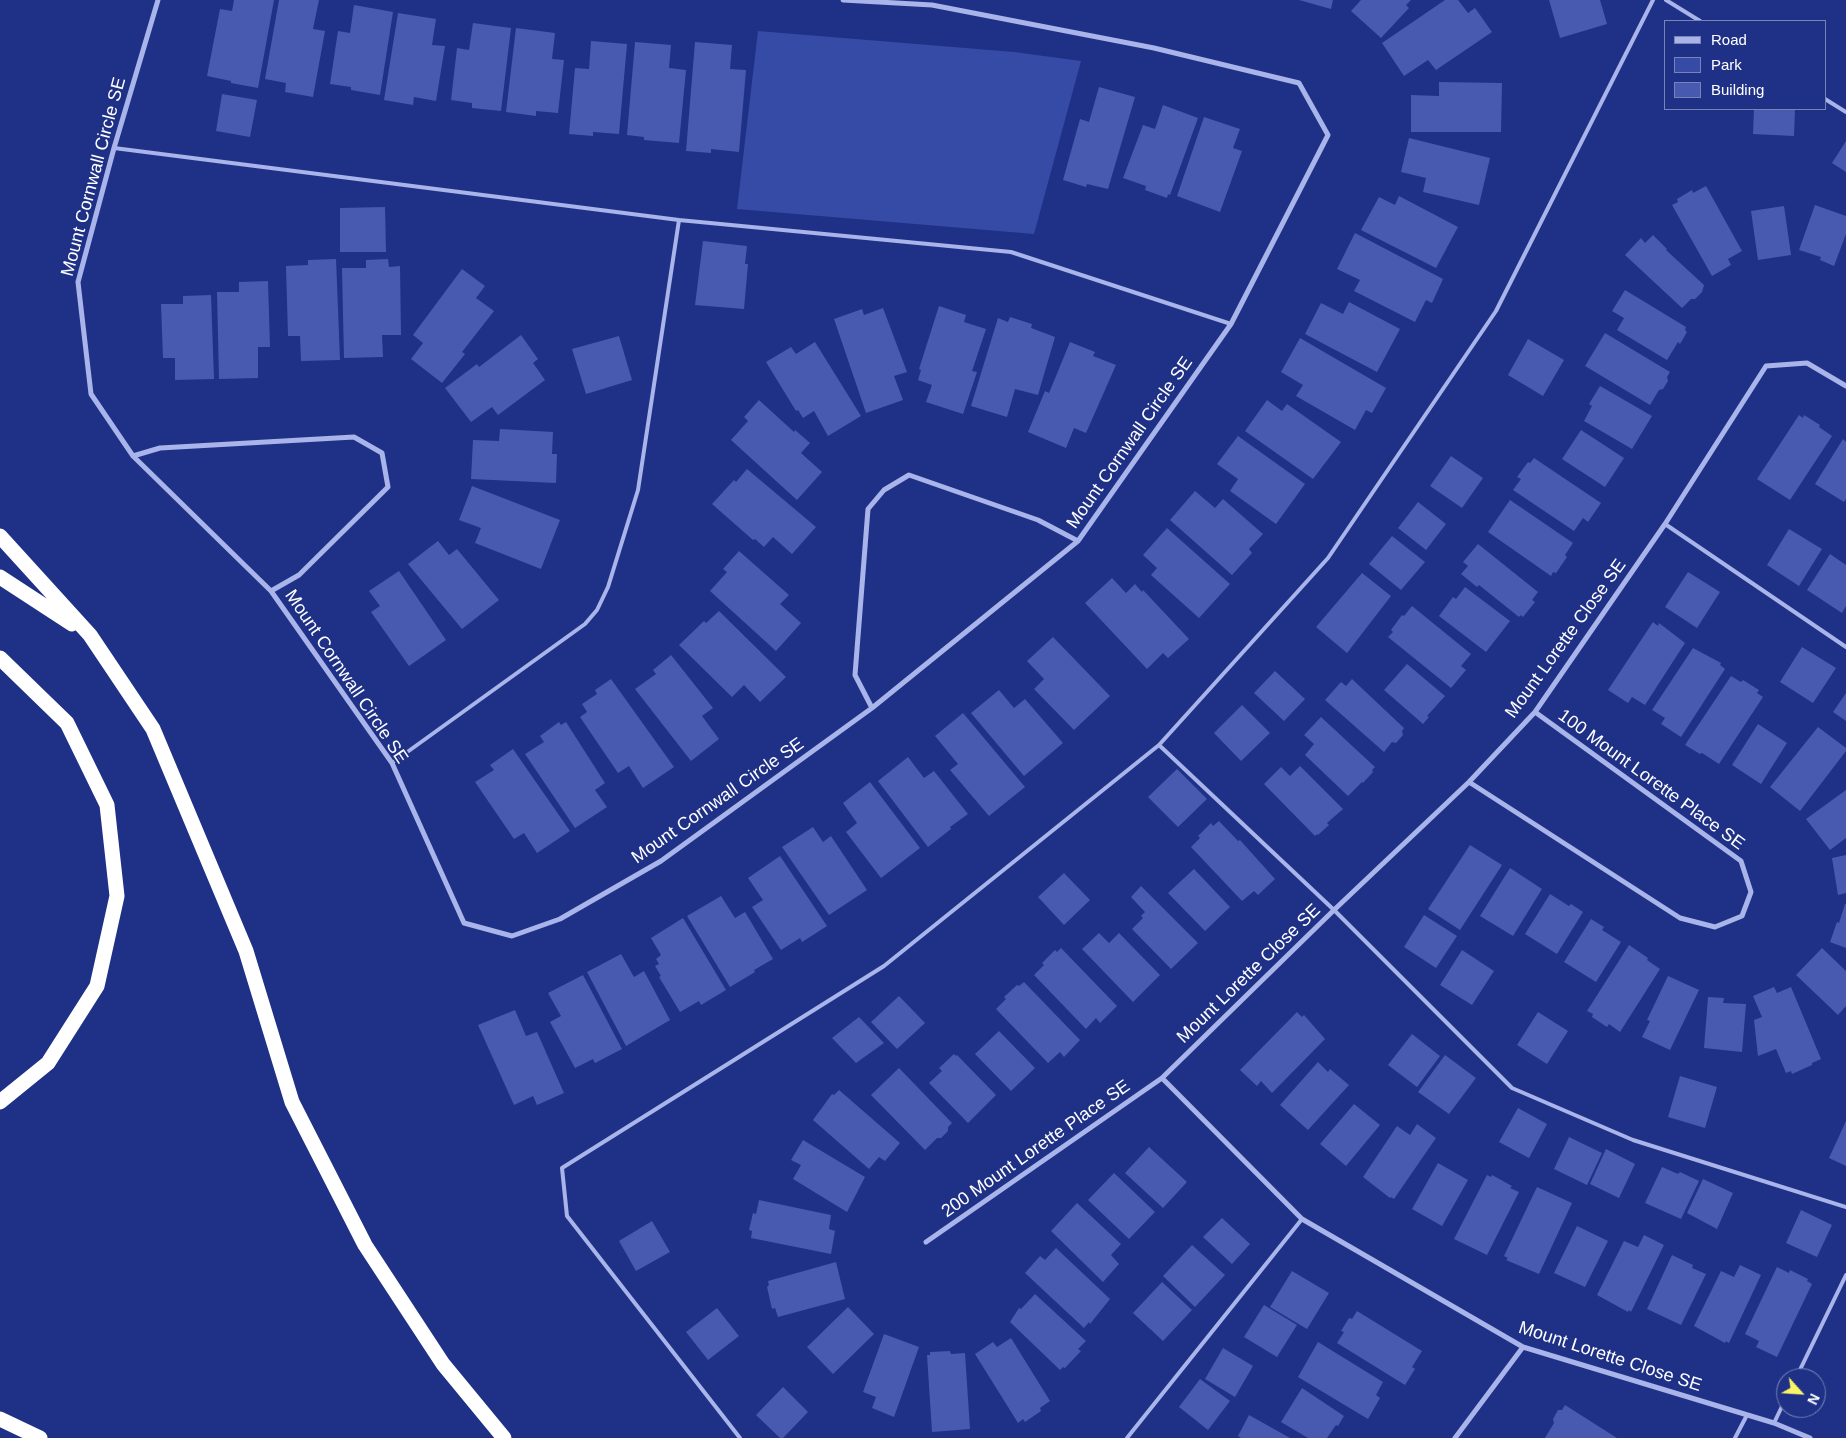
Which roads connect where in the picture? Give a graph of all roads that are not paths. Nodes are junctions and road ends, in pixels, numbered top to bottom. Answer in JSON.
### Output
{"nodes":[{"id":1,"x":158,"y":0,"type":"edge"},
{"id":2,"x":843,"y":0,"type":"edge"},
{"id":3,"x":872,"y":0,"type":"edge"},
{"id":4,"x":1653,"y":0,"type":"edge"},
{"id":5,"x":1666,"y":0,"type":"edge"},
{"id":6,"x":932,"y":2,"type":"edge"},
{"id":7,"x":1698,"y":20,"type":"edge"},
{"id":8,"x":1826,"y":100,"type":"edge"},
{"id":9,"x":1846,"y":112,"type":"edge"},
{"id":10,"x":114,"y":148,"type":"junction"},
{"id":11,"x":679,"y":220,"type":"junction"},
{"id":12,"x":1231,"y":324,"type":"junction"},
{"id":13,"x":1846,"y":386,"type":"edge"},
{"id":14,"x":133,"y":456,"type":"junction"},
{"id":15,"x":1665,"y":524,"type":"junction"},
{"id":16,"x":0,"y":536,"type":"edge"},
{"id":17,"x":1078,"y":541,"type":"junction"},
{"id":18,"x":0,"y":577,"type":"edge"},
{"id":19,"x":271,"y":591,"type":"junction"},
{"id":20,"x":90,"y":635,"type":"junction"},
{"id":21,"x":1846,"y":647,"type":"edge"},
{"id":22,"x":0,"y":658,"type":"edge"},
{"id":23,"x":872,"y":708,"type":"junction"},
{"id":24,"x":1535,"y":712,"type":"junction"},
{"id":25,"x":1159,"y":745,"type":"junction"},
{"id":26,"x":392,"y":763,"type":"junction"},
{"id":27,"x":1469,"y":782,"type":"junction"},
{"id":28,"x":1334,"y":910,"type":"junction"},
{"id":29,"x":1162,"y":1078,"type":"junction"},
{"id":30,"x":0,"y":1102,"type":"edge"},
{"id":31,"x":1846,"y":1207,"type":"edge"},
{"id":32,"x":1302,"y":1219,"type":"junction"},
{"id":33,"x":926,"y":1242,"type":"dead end"},
{"id":34,"x":1846,"y":1275,"type":"edge"},
{"id":35,"x":1523,"y":1347,"type":"junction"},
{"id":36,"x":1801,"y":1368,"type":"edge"},
{"id":37,"x":1748,"y":1415,"type":"junction"},
{"id":38,"x":1776,"y":1418,"type":"edge"},
{"id":39,"x":0,"y":1419,"type":"edge"},
{"id":40,"x":1774,"y":1423,"type":"junction"},
{"id":41,"x":40,"y":1438,"type":"edge"},
{"id":42,"x":504,"y":1438,"type":"edge"},
{"id":43,"x":740,"y":1438,"type":"edge"},
{"id":44,"x":1127,"y":1438,"type":"edge"},
{"id":45,"x":1456,"y":1438,"type":"edge"},
{"id":46,"x":1735,"y":1438,"type":"edge"},
{"id":47,"x":1810,"y":1438,"type":"edge"}],
"edges":[{"from":1,"to":10,"type":"street","name":"Mount Cornwall Circle SE"},
{"from":2,"to":3,"type":"street","name":"Mount Cornwall Circle SE"},
{"from":3,"to":6,"type":"street","name":"Mount Cornwall Circle SE"},
{"from":4,"to":25,"type":"lane"},
{"from":5,"to":7,"type":"lane"},
{"from":6,"to":12,"type":"street","name":"Mount Cornwall Circle SE"},
{"from":8,"to":9,"type":"lane"},
{"from":10,"to":11,"type":"lane"},
{"from":10,"to":14,"type":"street","name":"Mount Cornwall Circle SE"},
{"from":11,"to":12,"type":"lane"},
{"from":11,"to":26,"type":"lane"},
{"from":12,"to":17,"type":"street","name":"Mount Cornwall Circle SE"},
{"from":13,"to":15,"type":"street","name":"Mount Lorette Close SE"},
{"from":14,"to":19,"type":"street","name":"Mount Cornwall Circle SE"},
{"from":14,"to":19,"type":"street"},
{"from":15,"to":21,"type":"lane"},
{"from":15,"to":24,"type":"street","name":"Mount Lorette Close SE"},
{"from":16,"to":20,"type":"highway"},
{"from":17,"to":23,"type":"street","name":"Mount Cornwall Circle SE"},
{"from":17,"to":23,"type":"street"},
{"from":18,"to":20,"type":"highway"},
{"from":19,"to":26,"type":"street","name":"Mount Cornwall Circle SE"},
{"from":20,"to":42,"type":"highway"},
{"from":22,"to":30,"type":"highway"},
{"from":23,"to":26,"type":"street","name":"Mount Cornwall Circle SE"},
{"from":24,"to":27,"type":"street","name":"Mount Lorette Close SE"},
{"from":24,"to":27,"type":"street","name":"100 Mount Lorette Place SE"},
{"from":25,"to":28,"type":"lane"},
{"from":25,"to":43,"type":"lane"},
{"from":27,"to":28,"type":"street","name":"Mount Lorette Close SE"},
{"from":28,"to":29,"type":"street","name":"Mount Lorette Close SE"},
{"from":28,"to":31,"type":"lane"},
{"from":29,"to":32,"type":"street","name":"Mount Lorette Close SE"},
{"from":29,"to":33,"type":"street","name":"200 Mount Lorette Place SE"},
{"from":32,"to":35,"type":"street","name":"Mount Lorette Close SE"},
{"from":32,"to":44,"type":"lane"},
{"from":34,"to":36,"type":"lane"},
{"from":35,"to":37,"type":"street","name":"Mount Lorette Close SE"},
{"from":35,"to":45,"type":"street"},
{"from":37,"to":40,"type":"street","name":"Mount Lorette Close SE"},
{"from":37,"to":46,"type":"lane"},
{"from":38,"to":40,"type":"lane"},
{"from":39,"to":41,"type":"highway"},
{"from":40,"to":47,"type":"street","name":"Mount Lorette Close SE"}]}
